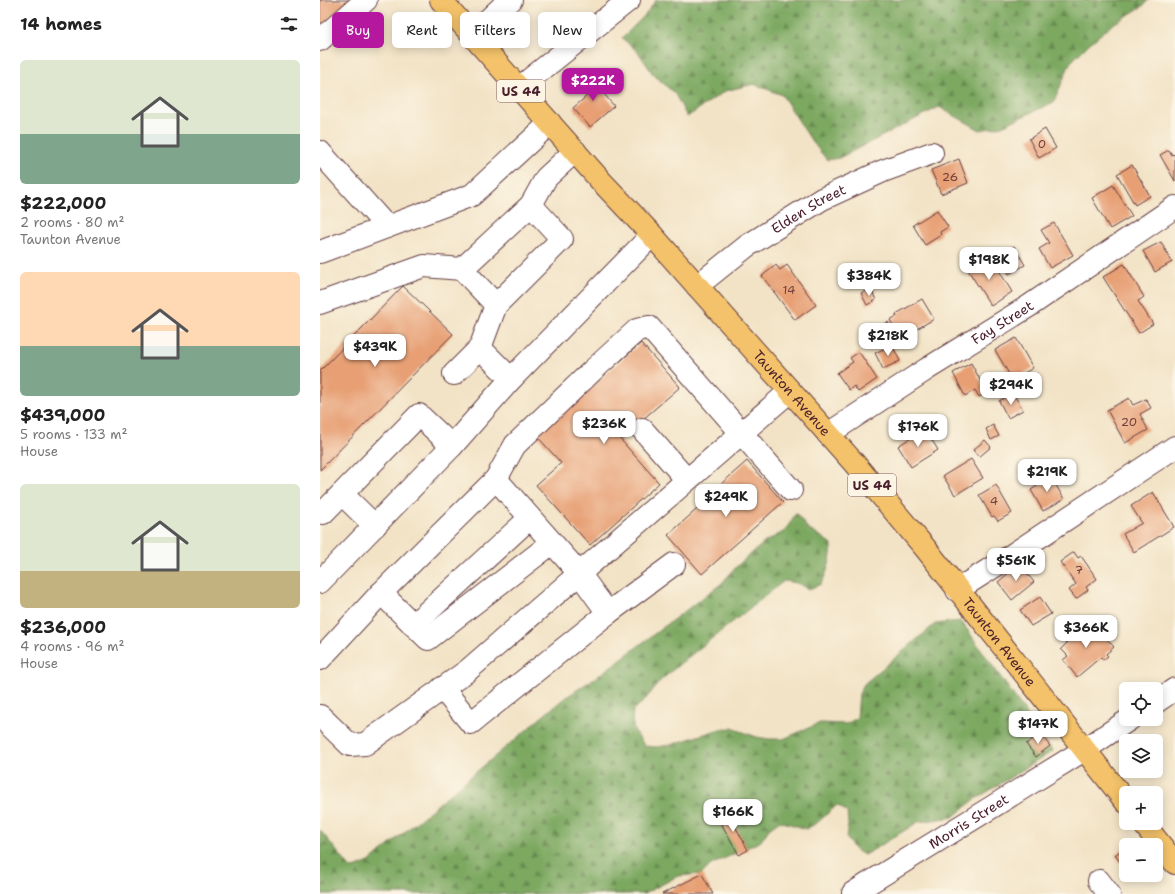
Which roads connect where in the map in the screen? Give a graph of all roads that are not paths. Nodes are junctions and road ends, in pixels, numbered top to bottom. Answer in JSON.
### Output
{"nodes":[{"id":1,"x":366,"y":0,"type":"edge"},
{"id":2,"x":440,"y":0,"type":"edge"},
{"id":3,"x":629,"y":0,"type":"edge"},
{"id":4,"x":506,"y":1,"type":"edge"},
{"id":5,"x":495,"y":12,"type":"edge"},
{"id":6,"x":460,"y":22,"type":"edge"},
{"id":7,"x":320,"y":40,"type":"edge"},
{"id":8,"x":484,"y":48,"type":"edge"},
{"id":9,"x":519,"y":88,"type":"junction"},
{"id":10,"x":550,"y":123,"type":"junction"},
{"id":11,"x":575,"y":151,"type":"junction"},
{"id":12,"x":320,"y":152,"type":"edge"},
{"id":13,"x":932,"y":153,"type":"dead end"},
{"id":14,"x":531,"y":205,"type":"junction"},
{"id":15,"x":1175,"y":207,"type":"edge"},
{"id":16,"x":387,"y":227,"type":"junction"},
{"id":17,"x":652,"y":235,"type":"junction"},
{"id":18,"x":320,"y":252,"type":"edge"},
{"id":19,"x":462,"y":269,"type":"junction"},
{"id":20,"x":697,"y":286,"type":"junction"},
{"id":21,"x":320,"y":303,"type":"edge"},
{"id":22,"x":496,"y":305,"type":"junction"},
{"id":23,"x":480,"y":348,"type":"junction"},
{"id":24,"x":454,"y":374,"type":"dead end"},
{"id":25,"x":511,"y":379,"type":"junction"},
{"id":26,"x":790,"y":391,"type":"junction"},
{"id":27,"x":642,"y":429,"type":"dead end"},
{"id":28,"x":742,"y":432,"type":"junction"},
{"id":29,"x":828,"y":434,"type":"junction"},
{"id":30,"x":452,"y":446,"type":"junction"},
{"id":31,"x":1175,"y":447,"type":"edge"},
{"id":32,"x":496,"y":480,"type":"junction"},
{"id":33,"x":686,"y":480,"type":"junction"},
{"id":34,"x":791,"y":490,"type":"dead end"},
{"id":35,"x":342,"y":494,"type":"junction"},
{"id":36,"x":320,"y":511,"type":"edge"},
{"id":37,"x":530,"y":518,"type":"junction"},
{"id":38,"x":375,"y":526,"type":"junction"},
{"id":39,"x":552,"y":543,"type":"junction"},
{"id":40,"x":674,"y":564,"type":"dead end"},
{"id":41,"x":579,"y":573,"type":"junction"},
{"id":42,"x":320,"y":582,"type":"edge"},
{"id":43,"x":957,"y":590,"type":"junction"},
{"id":44,"x":381,"y":593,"type":"junction"},
{"id":45,"x":608,"y":613,"type":"junction"},
{"id":46,"x":413,"y":625,"type":"junction"},
{"id":47,"x":320,"y":659,"type":"edge"},
{"id":48,"x":442,"y":688,"type":"junction"},
{"id":49,"x":1175,"y":689,"type":"edge"},
{"id":50,"x":1163,"y":697,"type":"edge"},
{"id":51,"x":320,"y":716,"type":"edge"},
{"id":52,"x":1120,"y":726,"type":"edge"},
{"id":53,"x":1084,"y":750,"type":"junction"},
{"id":54,"x":1119,"y":793,"type":"edge"},
{"id":55,"x":1149,"y":830,"type":"edge"},
{"id":56,"x":1174,"y":859,"type":"edge"},
{"id":57,"x":853,"y":893,"type":"dead end"}],
"edges":[{"from":1,"to":7,"type":"street"},
{"from":2,"to":6,"type":"highway","name":"Taunton Avenue","number":"US 44"},
{"from":3,"to":9,"type":"street"},
{"from":4,"to":5,"type":"street"},
{"from":8,"to":9,"type":"highway","name":"Taunton Avenue","number":"US 44"},
{"from":9,"to":10,"type":"highway","name":"Taunton Avenue","number":"US 44"},
{"from":10,"to":11,"type":"highway","name":"Taunton Avenue","number":"US 44"},
{"from":10,"to":16,"type":"street"},
{"from":11,"to":14,"type":"street"},
{"from":11,"to":17,"type":"highway","name":"Taunton Avenue","number":"US 44"},
{"from":12,"to":16,"type":"street"},
{"from":13,"to":20,"type":"street","name":"Elden Street"},
{"from":14,"to":19,"type":"street"},
{"from":14,"to":22,"type":"street"},
{"from":15,"to":29,"type":"street","name":"Fay Street"},
{"from":16,"to":18,"type":"street"},
{"from":17,"to":20,"type":"highway","name":"Taunton Avenue","number":"US 44"},
{"from":17,"to":25,"type":"street"},
{"from":19,"to":21,"type":"street"},
{"from":19,"to":22,"type":"street"},
{"from":20,"to":26,"type":"highway","name":"Taunton Avenue","number":"US 44"},
{"from":22,"to":23,"type":"street"},
{"from":23,"to":24,"type":"street"},
{"from":23,"to":25,"type":"street"},
{"from":25,"to":30,"type":"street"},
{"from":26,"to":28,"type":"street"},
{"from":26,"to":29,"type":"highway","name":"Taunton Avenue","number":"US 44"},
{"from":27,"to":33,"type":"street"},
{"from":28,"to":32,"type":"street"},
{"from":28,"to":33,"type":"street"},
{"from":28,"to":34,"type":"street"},
{"from":29,"to":43,"type":"highway","name":"Taunton Avenue","number":"US 44"},
{"from":30,"to":35,"type":"street"},
{"from":30,"to":38,"type":"street"},
{"from":31,"to":43,"type":"street"},
{"from":32,"to":37,"type":"street"},
{"from":32,"to":44,"type":"street"},
{"from":33,"to":41,"type":"street"},
{"from":35,"to":36,"type":"street"},
{"from":35,"to":38,"type":"street"},
{"from":37,"to":39,"type":"street"},
{"from":37,"to":46,"type":"street"},
{"from":38,"to":42,"type":"street"},
{"from":39,"to":41,"type":"street"},
{"from":39,"to":46,"type":"street"},
{"from":40,"to":45,"type":"street"},
{"from":41,"to":45,"type":"street"},
{"from":41,"to":48,"type":"street"},
{"from":43,"to":53,"type":"highway","name":"Taunton Avenue","number":"US 44"},
{"from":44,"to":46,"type":"street"},
{"from":44,"to":47,"type":"street"},
{"from":45,"to":48,"type":"street"},
{"from":48,"to":51,"type":"street"},
{"from":49,"to":50,"type":"street"},
{"from":52,"to":53,"type":"street","name":"Morris Street"},
{"from":53,"to":54,"type":"highway","name":"Taunton Avenue","number":"US 44"},
{"from":53,"to":57,"type":"street","name":"Morris Street"},
{"from":55,"to":56,"type":"highway"}]}
